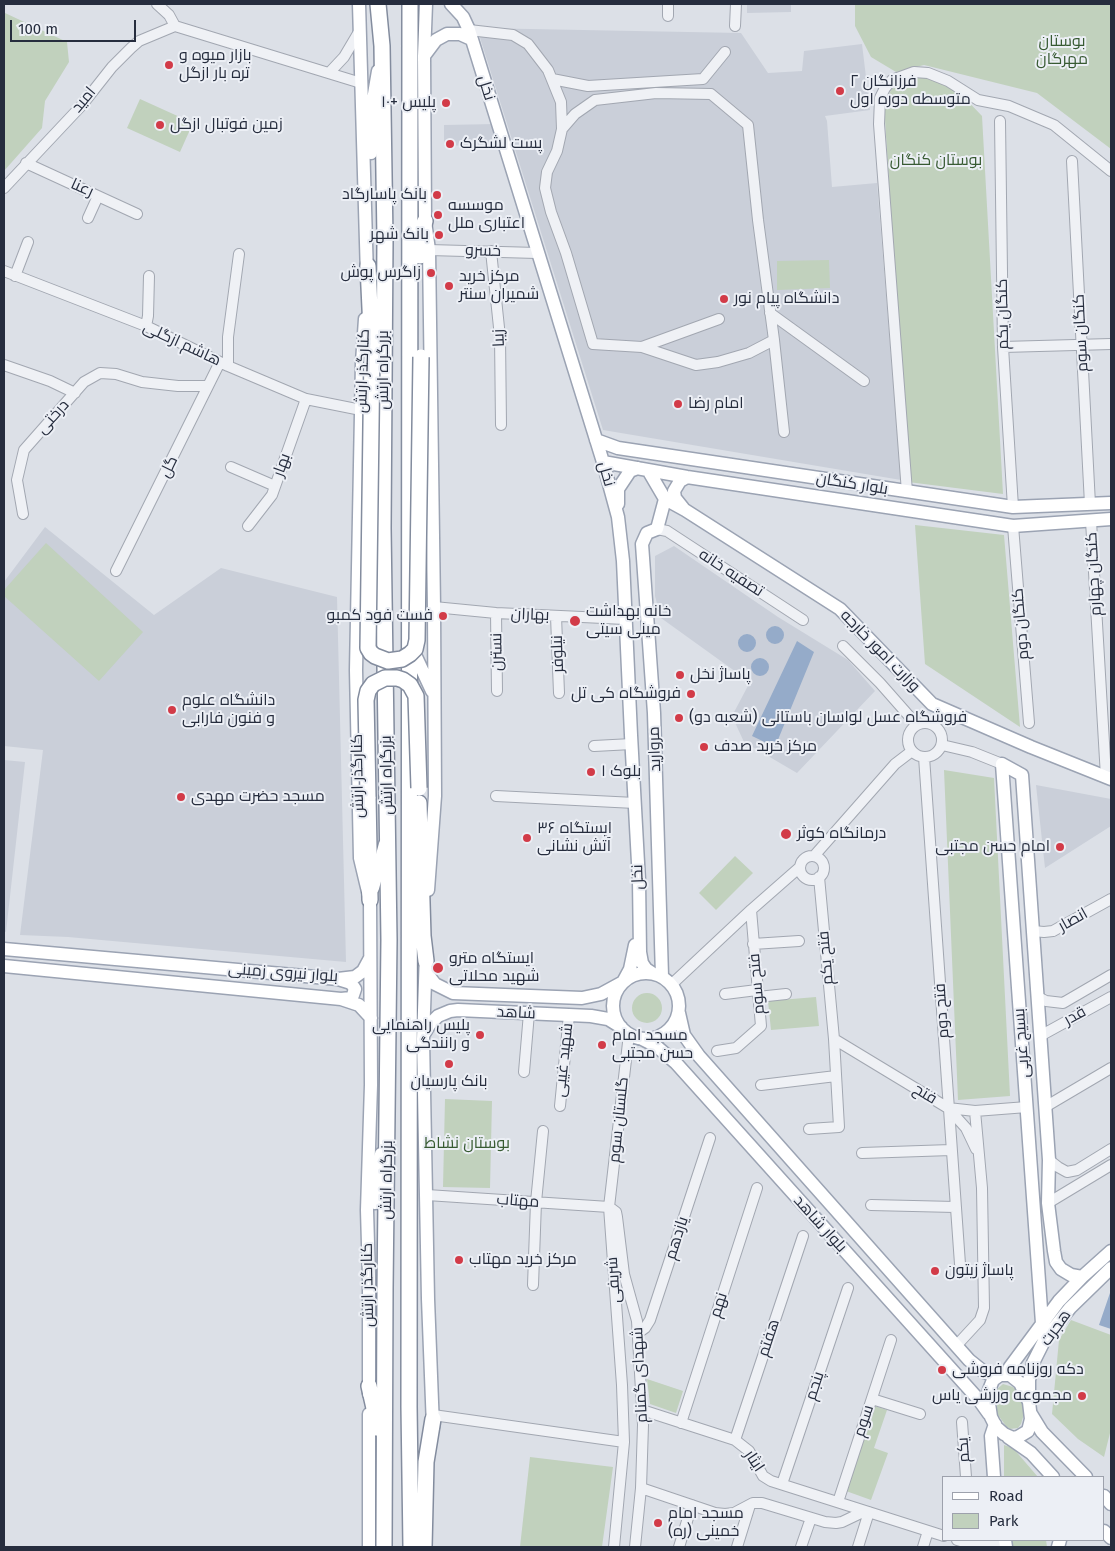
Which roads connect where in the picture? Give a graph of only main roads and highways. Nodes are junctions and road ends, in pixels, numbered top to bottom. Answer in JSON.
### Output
{"nodes":[{"id":1,"x":359,"y":4,"type":"edge"},
{"id":2,"x":378,"y":4,"type":"edge"},
{"id":3,"x":383,"y":4,"type":"edge"},
{"id":4,"x":410,"y":4,"type":"edge"},
{"id":5,"x":426,"y":4,"type":"edge"},
{"id":6,"x":451,"y":4,"type":"edge"},
{"id":7,"x":470,"y":34,"type":"junction"},
{"id":8,"x":382,"y":46,"type":"junction"},
{"id":9,"x":424,"y":56,"type":"junction"},
{"id":10,"x":425,"y":221,"type":"junction"},
{"id":11,"x":368,"y":266,"type":"junction"},
{"id":12,"x":596,"y":440,"type":"junction"},
{"id":13,"x":618,"y":448,"type":"junction"},
{"id":14,"x":603,"y":462,"type":"junction"},
{"id":15,"x":728,"y":464,"type":"junction"},
{"id":16,"x":624,"y":466,"type":"junction"},
{"id":17,"x":643,"y":469,"type":"junction"},
{"id":18,"x":687,"y":476,"type":"junction"},
{"id":19,"x":724,"y":482,"type":"junction"},
{"id":20,"x":665,"y":499,"type":"junction"},
{"id":21,"x":1111,"y":503,"type":"edge"},
{"id":22,"x":1013,"y":507,"type":"junction"},
{"id":23,"x":685,"y":510,"type":"junction"},
{"id":24,"x":618,"y":517,"type":"junction"},
{"id":25,"x":1111,"y":519,"type":"edge"},
{"id":26,"x":1013,"y":526,"type":"junction"},
{"id":27,"x":410,"y":642,"type":"junction"},
{"id":28,"x":434,"y":696,"type":"junction"},
{"id":29,"x":1109,"y":778,"type":"edge"},
{"id":30,"x":388,"y":832,"type":"junction"},
{"id":31,"x":370,"y":900,"type":"junction"},
{"id":32,"x":639,"y":928,"type":"junction"},
{"id":33,"x":4,"y":949,"type":"edge"},
{"id":34,"x":370,"y":957,"type":"junction"},
{"id":35,"x":426,"y":961,"type":"junction"},
{"id":36,"x":4,"y":966,"type":"edge"},
{"id":37,"x":185,"y":966,"type":"junction"},
{"id":38,"x":662,"y":978,"type":"junction"},
{"id":39,"x":338,"y":979,"type":"junction"},
{"id":40,"x":623,"y":982,"type":"junction"},
{"id":41,"x":183,"y":984,"type":"junction"},
{"id":42,"x":458,"y":994,"type":"junction"},
{"id":43,"x":341,"y":999,"type":"junction"},
{"id":44,"x":458,"y":1010,"type":"junction"},
{"id":45,"x":679,"y":1013,"type":"junction"},
{"id":46,"x":371,"y":1018,"type":"junction"},
{"id":47,"x":625,"y":1030,"type":"junction"},
{"id":48,"x":423,"y":1039,"type":"junction"},
{"id":49,"x":642,"y":1039,"type":"junction"},
{"id":50,"x":388,"y":1099,"type":"junction"},
{"id":51,"x":1027,"y":1107,"type":"junction"},
{"id":52,"x":1045,"y":1107,"type":"junction"},
{"id":53,"x":1111,"y":1251,"type":"edge"},
{"id":54,"x":1111,"y":1268,"type":"edge"},
{"id":55,"x":1082,"y":1277,"type":"junction"},
{"id":56,"x":369,"y":1278,"type":"junction"},
{"id":57,"x":1042,"y":1323,"type":"junction"},
{"id":58,"x":1003,"y":1375,"type":"junction"},
{"id":59,"x":369,"y":1386,"type":"junction"},
{"id":60,"x":1030,"y":1408,"type":"junction"},
{"id":61,"x":433,"y":1417,"type":"junction"},
{"id":62,"x":999,"y":1427,"type":"junction"},
{"id":63,"x":994,"y":1476,"type":"edge"},
{"id":64,"x":1001,"y":1476,"type":"edge"},
{"id":65,"x":1052,"y":1476,"type":"edge"},
{"id":66,"x":1085,"y":1476,"type":"edge"},
{"id":67,"x":369,"y":1547,"type":"edge"},
{"id":68,"x":375,"y":1547,"type":"edge"},
{"id":69,"x":384,"y":1547,"type":"edge"},
{"id":70,"x":411,"y":1547,"type":"edge"},
{"id":71,"x":424,"y":1547,"type":"edge"},
{"id":72,"x":429,"y":1547,"type":"edge"}],
"edges":[{"from":1,"to":11,"type":"main road","name":"کنارگذر ارتش"},
{"from":2,"to":8,"type":"highway","name":"بزرگراه ارتش"},
{"from":3,"to":8,"type":"highway"},
{"from":4,"to":27,"type":"highway","name":"بزرگراه ارتش"},
{"from":5,"to":9,"type":"main road"},
{"from":6,"to":7,"type":"main road","name":"نخل"},
{"from":7,"to":9,"type":"main road"},
{"from":7,"to":12,"type":"main road","name":"نخل"},
{"from":8,"to":11,"type":"main road"},
{"from":8,"to":30,"type":"highway","name":"بزرگراه ارتش"},
{"from":9,"to":10,"type":"main road"},
{"from":10,"to":11,"type":"highway","bridge":true},
{"from":10,"to":28,"type":"main road"},
{"from":11,"to":31,"type":"main road","name":"کنارگذر ارتش"},
{"from":12,"to":13,"type":"main road","name":"بلوار کنگان"},
{"from":12,"to":14,"type":"main road","name":"نخل"},
{"from":13,"to":15,"type":"main road","name":"بلوار کنگان"},
{"from":13,"to":16,"type":"main road"},
{"from":14,"to":16,"type":"main road","name":"بلوار کنگان"},
{"from":14,"to":24,"type":"main road","name":"نخل"},
{"from":15,"to":19,"type":"main road"},
{"from":15,"to":22,"type":"main road","name":"بلوار کنگان"},
{"from":16,"to":17,"type":"main road","name":"بلوار کنگان"},
{"from":17,"to":18,"type":"main road","name":"بلوار کنگان"},
{"from":17,"to":20,"type":"main road"},
{"from":17,"to":24,"type":"main road"},
{"from":18,"to":19,"type":"main road","name":"بلوار کنگان"},
{"from":18,"to":23,"type":"main road"},
{"from":19,"to":26,"type":"main road","name":"بلوار کنگان"},
{"from":20,"to":23,"type":"main road","name":"وزارت امور خارجه"},
{"from":20,"to":38,"type":"main road","name":"مروارید"},
{"from":21,"to":22,"type":"main road","name":"بلوار کنگان"},
{"from":22,"to":26,"type":"main road"},
{"from":23,"to":29,"type":"main road","name":"وزارت امور خارجه"},
{"from":24,"to":32,"type":"main road","name":"نخل"},
{"from":25,"to":26,"type":"main road","name":"بلوار کنگان"},
{"from":27,"to":28,"type":"main road"},
{"from":27,"to":70,"type":"highway","name":"بزرگراه ارتش"},
{"from":28,"to":35,"type":"main road"},
{"from":30,"to":31,"type":"main road"},
{"from":30,"to":50,"type":"highway","name":"بزرگراه ارتش"},
{"from":31,"to":34,"type":"main road","name":"کنارگذر ارتش"},
{"from":31,"to":35,"type":"highway","bridge":true},
{"from":32,"to":38,"type":"main road"},
{"from":32,"to":40,"type":"main road"},
{"from":33,"to":37,"type":"main road","name":"بلوار نیروی زمینی"},
{"from":34,"to":39,"type":"main road","name":"بلوار نیروی زمینی"},
{"from":34,"to":46,"type":"main road","name":"کنارگذر ارتش"},
{"from":35,"to":42,"type":"main road","name":"شاهد"},
{"from":35,"to":48,"type":"main road"},
{"from":36,"to":41,"type":"main road","name":"بلوار نیروی زمینی"},
{"from":37,"to":39,"type":"main road","name":"بلوار نیروی زمینی"},
{"from":37,"to":41,"type":"main road"},
{"from":38,"to":40,"type":"main road"},
{"from":38,"to":45,"type":"main road"},
{"from":39,"to":43,"type":"main road"},
{"from":40,"to":42,"type":"main road","name":"شاهد"},
{"from":40,"to":47,"type":"main road"},
{"from":41,"to":43,"type":"main road","name":"بلوار نیروی زمینی"},
{"from":42,"to":44,"type":"main road"},
{"from":43,"to":46,"type":"main road","name":"بلوار نیروی زمینی"},
{"from":44,"to":47,"type":"main road","name":"شاهد"},
{"from":44,"to":48,"type":"main road","name":"شاهد"},
{"from":45,"to":49,"type":"main road"},
{"from":45,"to":58,"type":"main road","name":"بلوار شاهد"},
{"from":46,"to":56,"type":"main road","name":"کنارگذر ارتش"},
{"from":47,"to":49,"type":"main road"},
{"from":48,"to":61,"type":"main road"},
{"from":49,"to":62,"type":"main road","name":"بلوار شاهد"},
{"from":50,"to":56,"type":"main road"},
{"from":50,"to":69,"type":"highway","name":"بزرگراه ارتش"},
{"from":51,"to":52,"type":"main road"},
{"from":51,"to":52,"type":"main road","name":"بسیج غربی"},
{"from":51,"to":57,"type":"main road","name":"بسیج غربی"},
{"from":52,"to":55,"type":"main road","name":"بسیج غربی"},
{"from":53,"to":55,"type":"main road","name":"هجرت"},
{"from":54,"to":60,"type":"main road","name":"هجرت"},
{"from":55,"to":57,"type":"main road","name":"هجرت"},
{"from":56,"to":59,"type":"main road","name":"کنارگذر ارتش"},
{"from":57,"to":58,"type":"main road","name":"هجرت"},
{"from":58,"to":60,"type":"main road"},
{"from":58,"to":62,"type":"main road"},
{"from":59,"to":67,"type":"main road","name":"کنارگذر ارتش"},
{"from":59,"to":68,"type":"highway"},
{"from":60,"to":62,"type":"main road"},
{"from":60,"to":66,"type":"main road"},
{"from":61,"to":71,"type":"highway"},
{"from":61,"to":72,"type":"main road"},
{"from":62,"to":63,"type":"main road"},
{"from":62,"to":64,"type":"main road"},
{"from":62,"to":65,"type":"main road","name":"بلوار شاهد"}]}
